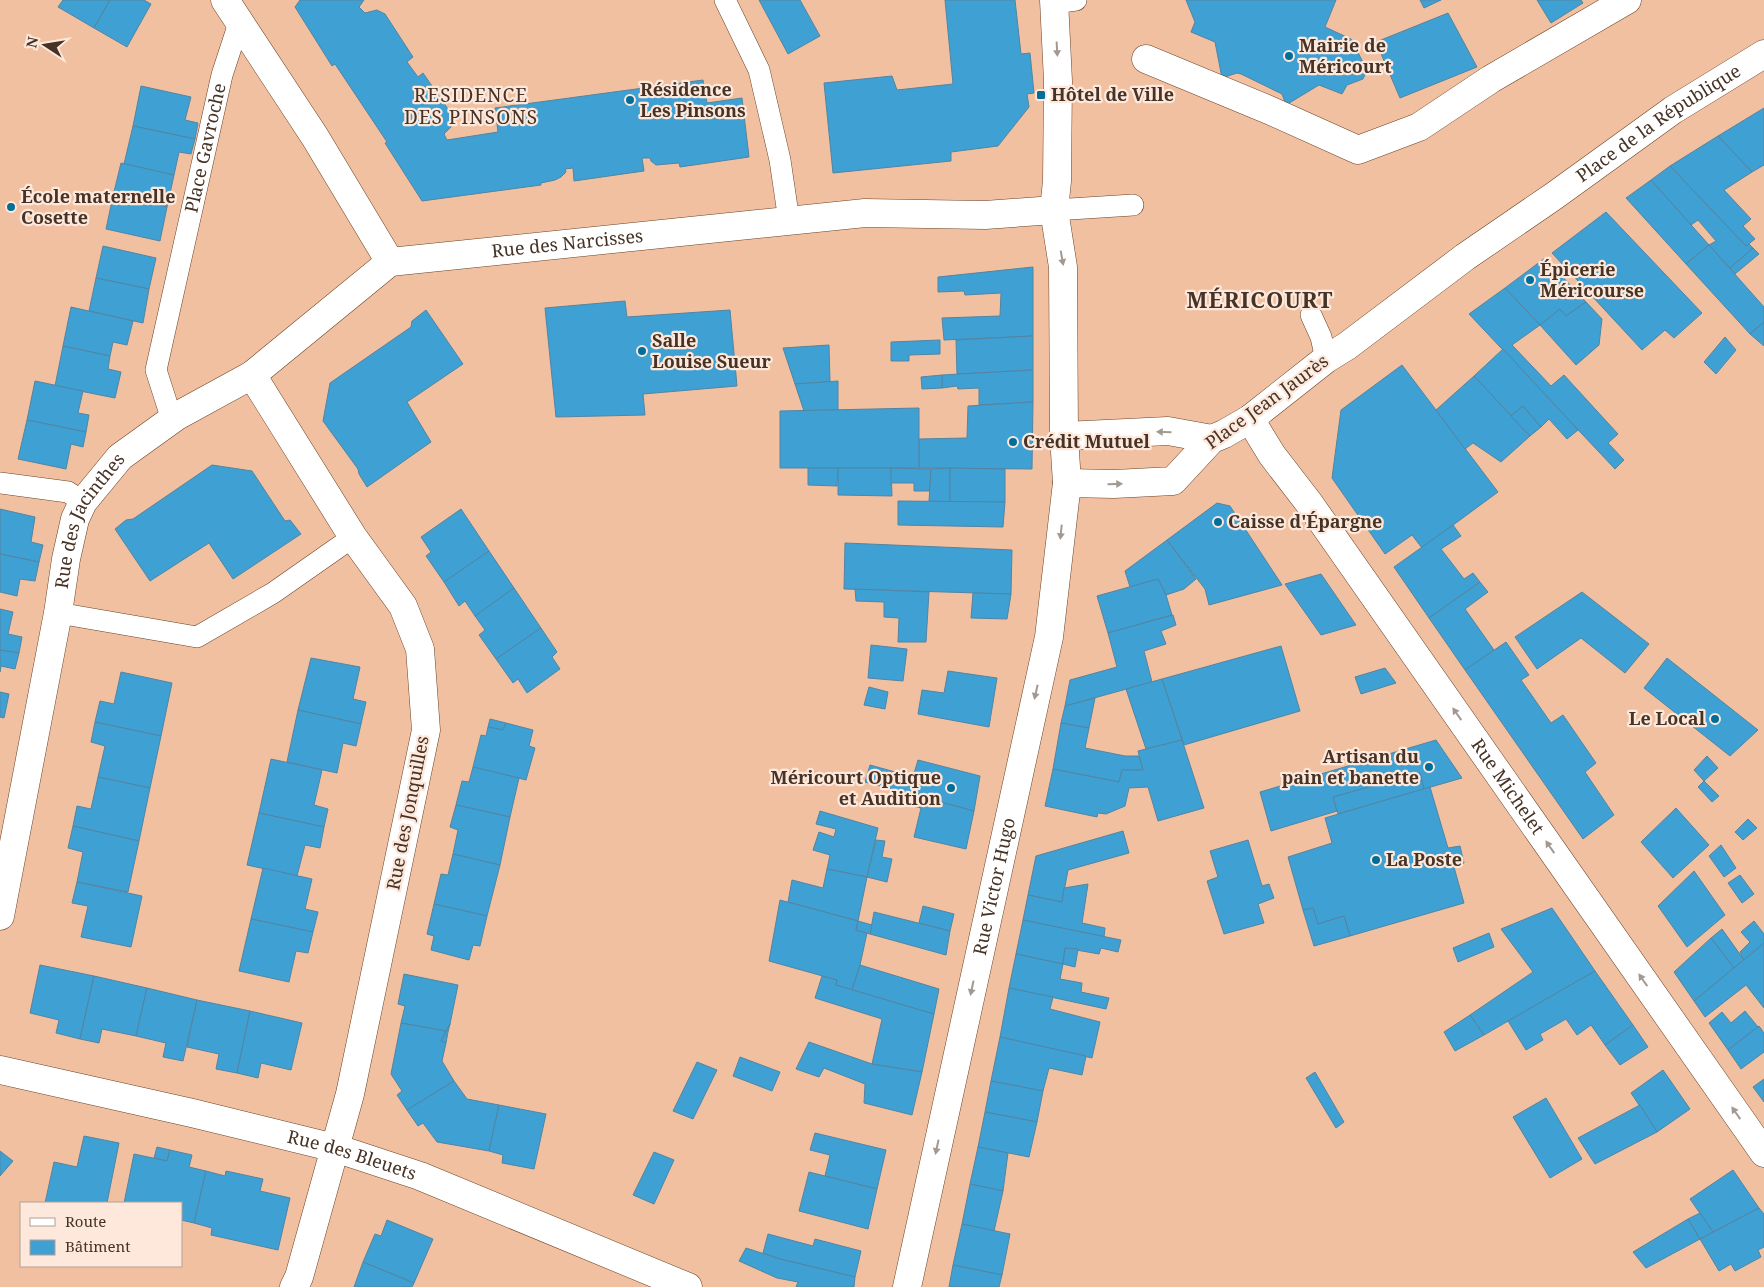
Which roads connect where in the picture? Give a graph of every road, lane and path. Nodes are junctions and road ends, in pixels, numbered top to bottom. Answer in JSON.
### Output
{"nodes":[{"id":1,"x":725,"y":0,"type":"edge"},
{"id":2,"x":1627,"y":0,"type":"edge"},
{"id":3,"x":1061,"y":1,"type":"edge"},
{"id":4,"x":234,"y":9,"type":"edge"},
{"id":5,"x":1764,"y":54,"type":"edge"},
{"id":6,"x":1146,"y":59,"type":"dead end"},
{"id":7,"x":1554,"y":196,"type":"joint"},
{"id":8,"x":1133,"y":205,"type":"dead end"},
{"id":9,"x":1054,"y":210,"type":"junction"},
{"id":10,"x":788,"y":221,"type":"junction"},
{"id":11,"x":390,"y":262,"type":"junction"},
{"id":12,"x":1311,"y":315,"type":"dead end"},
{"id":13,"x":1326,"y":359,"type":"junction"},
{"id":14,"x":252,"y":374,"type":"junction"},
{"id":15,"x":1250,"y":419,"type":"junction"},
{"id":16,"x":172,"y":420,"type":"junction"},
{"id":17,"x":1064,"y":436,"type":"junction"},
{"id":18,"x":1212,"y":438,"type":"junction"},
{"id":19,"x":0,"y":482,"type":"edge"},
{"id":20,"x":1067,"y":483,"type":"junction"},
{"id":21,"x":83,"y":502,"type":"junction"},
{"id":22,"x":353,"y":537,"type":"junction"},
{"id":23,"x":58,"y":613,"type":"junction"},
{"id":24,"x":4,"y":874,"type":"edge"},
{"id":25,"x":0,"y":916,"type":"edge"},
{"id":26,"x":0,"y":1070,"type":"edge"},
{"id":27,"x":335,"y":1148,"type":"junction"},
{"id":28,"x":1764,"y":1153,"type":"edge"},
{"id":29,"x":294,"y":1287,"type":"edge"},
{"id":30,"x":688,"y":1287,"type":"edge"},
{"id":31,"x":907,"y":1287,"type":"edge"}],
"edges":[{"from":1,"to":10,"type":"lane"},
{"from":2,"to":6,"type":"street"},
{"from":3,"to":9,"type":"street","one_way":true},
{"from":4,"to":11,"type":"street"},
{"from":4,"to":16,"type":"lane","name":"Place Gavroche"},
{"from":5,"to":7,"type":"street","name":"Place de la République"},
{"from":7,"to":13,"type":"street","name":"Place Jean Jaurès"},
{"from":8,"to":9,"type":"lane"},
{"from":9,"to":10,"type":"street","name":"Rue des Narcisses"},
{"from":9,"to":17,"type":"street","one_way":true},
{"from":10,"to":11,"type":"street","name":"Rue des Narcisses"},
{"from":11,"to":14,"type":"street","name":"Rue des Jacinthes"},
{"from":12,"to":13,"type":"lane"},
{"from":13,"to":15,"type":"street","name":"Place Jean Jaurès"},
{"from":14,"to":16,"type":"street","name":"Rue des Jacinthes"},
{"from":14,"to":22,"type":"street","name":"Rue des Jonquilles"},
{"from":15,"to":18,"type":"street","name":"Place Jean Jaurès"},
{"from":28,"to":15,"type":"street","name":"Rue Michelet","one_way":true},
{"from":16,"to":21,"type":"street","name":"Rue des Jacinthes"},
{"from":18,"to":17,"type":"street","one_way":true},
{"from":17,"to":20,"type":"street"},
{"from":20,"to":18,"type":"street","name":"Place Jean Jaurès","one_way":true},
{"from":19,"to":21,"type":"lane"},
{"from":20,"to":31,"type":"street","name":"Rue Victor Hugo","one_way":true},
{"from":21,"to":23,"type":"street","name":"Rue des Jacinthes"},
{"from":22,"to":23,"type":"lane"},
{"from":22,"to":27,"type":"street","name":"Rue des Jonquilles"},
{"from":23,"to":24,"type":"street","name":"Rue des Jacinthes"},
{"from":24,"to":25,"type":"street","name":"Rue des Jacinthes"},
{"from":26,"to":27,"type":"street","name":"Rue des Bleuets"},
{"from":27,"to":29,"type":"street","name":"Rue des Jonquilles"},
{"from":27,"to":30,"type":"street","name":"Rue des Bleuets"}]}
